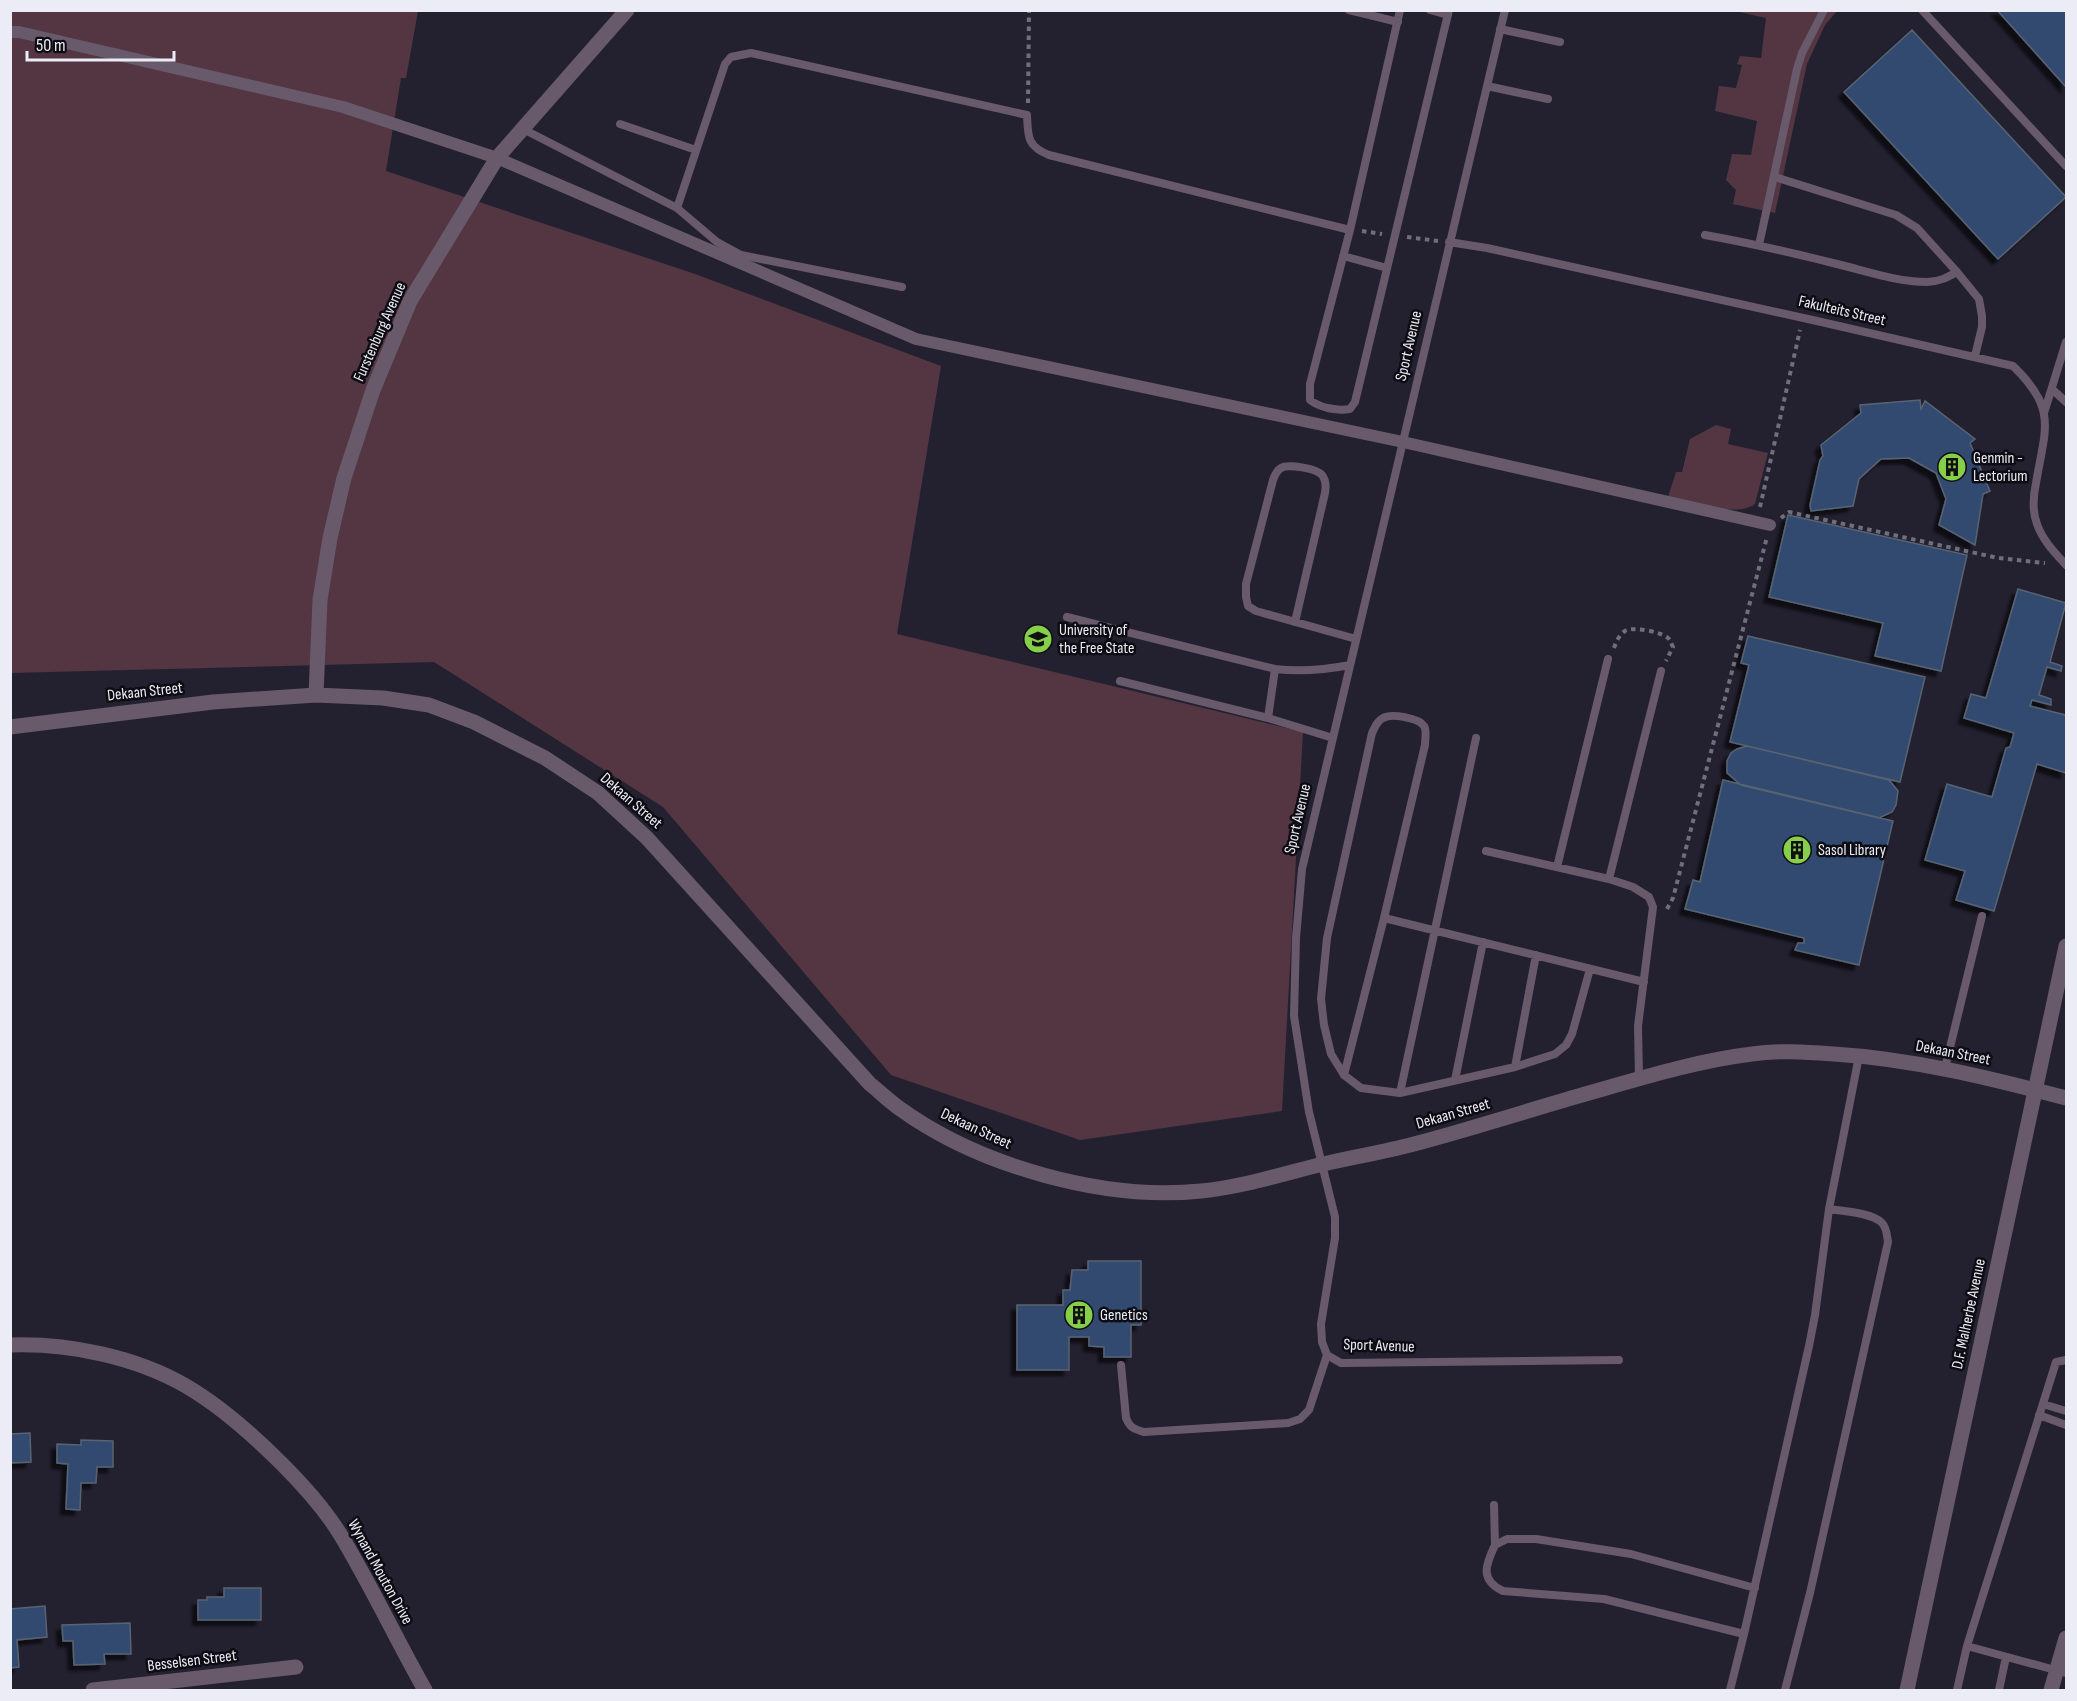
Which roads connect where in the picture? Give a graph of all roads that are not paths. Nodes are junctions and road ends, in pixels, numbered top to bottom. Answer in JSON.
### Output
{"nodes":[{"id":1,"x":627,"y":10,"type":"edge"},
{"id":2,"x":1349,"y":10,"type":"edge"},
{"id":3,"x":1400,"y":10,"type":"edge"},
{"id":4,"x":1430,"y":10,"type":"edge"},
{"id":5,"x":1504,"y":10,"type":"edge"},
{"id":6,"x":1824,"y":10,"type":"edge"},
{"id":7,"x":1922,"y":10,"type":"edge"},
{"id":8,"x":1449,"y":13,"type":"edge"},
{"id":9,"x":1398,"y":22,"type":"junction"},
{"id":10,"x":1500,"y":29,"type":"junction"},
{"id":11,"x":10,"y":32,"type":"edge"},
{"id":12,"x":1560,"y":42,"type":"dead end"},
{"id":13,"x":1487,"y":86,"type":"junction"},
{"id":14,"x":1548,"y":99,"type":"dead end"},
{"id":15,"x":620,"y":124,"type":"dead end"},
{"id":16,"x":523,"y":129,"type":"junction"},
{"id":17,"x":696,"y":150,"type":"junction"},
{"id":18,"x":497,"y":158,"type":"junction"},
{"id":19,"x":2067,"y":166,"type":"edge"},
{"id":20,"x":1775,"y":177,"type":"junction"},
{"id":21,"x":677,"y":208,"type":"junction"},
{"id":22,"x":1350,"y":230,"type":"junction"},
{"id":23,"x":1706,"y":235,"type":"dead end"},
{"id":24,"x":1449,"y":242,"type":"junction"},
{"id":25,"x":1759,"y":245,"type":"junction"},
{"id":26,"x":1343,"y":256,"type":"junction"},
{"id":27,"x":1387,"y":268,"type":"junction"},
{"id":28,"x":1958,"y":272,"type":"junction"},
{"id":29,"x":902,"y":287,"type":"dead end"},
{"id":30,"x":2067,"y":342,"type":"edge"},
{"id":31,"x":1975,"y":357,"type":"junction"},
{"id":32,"x":2064,"y":362,"type":"edge"},
{"id":33,"x":2052,"y":389,"type":"junction"},
{"id":34,"x":2067,"y":402,"type":"edge"},
{"id":35,"x":2044,"y":414,"type":"junction"},
{"id":36,"x":1402,"y":442,"type":"junction"},
{"id":37,"x":1763,"y":524,"type":"road end"},
{"id":38,"x":2067,"y":565,"type":"edge"},
{"id":39,"x":1067,"y":617,"type":"dead end"},
{"id":40,"x":1295,"y":622,"type":"junction"},
{"id":41,"x":1356,"y":639,"type":"junction"},
{"id":42,"x":1608,"y":659,"type":"road end"},
{"id":43,"x":1350,"y":665,"type":"junction"},
{"id":44,"x":1275,"y":669,"type":"junction"},
{"id":45,"x":1661,"y":671,"type":"road end"},
{"id":46,"x":1120,"y":681,"type":"dead end"},
{"id":47,"x":316,"y":695,"type":"junction"},
{"id":48,"x":1268,"y":718,"type":"junction"},
{"id":49,"x":10,"y":727,"type":"edge"},
{"id":50,"x":1333,"y":738,"type":"junction"},
{"id":51,"x":1476,"y":738,"type":"dead end"},
{"id":52,"x":1486,"y":851,"type":"dead end"},
{"id":53,"x":1557,"y":867,"type":"junction"},
{"id":54,"x":1609,"y":879,"type":"junction"},
{"id":55,"x":1982,"y":916,"type":"dead end"},
{"id":56,"x":1384,"y":918,"type":"junction"},
{"id":57,"x":1435,"y":930,"type":"junction"},
{"id":58,"x":1483,"y":942,"type":"junction"},
{"id":59,"x":2067,"y":945,"type":"edge"},
{"id":60,"x":1536,"y":955,"type":"junction"},
{"id":61,"x":1590,"y":969,"type":"junction"},
{"id":62,"x":1644,"y":982,"type":"junction"},
{"id":63,"x":1859,"y":1056,"type":"junction"},
{"id":64,"x":1515,"y":1067,"type":"junction"},
{"id":65,"x":1945,"y":1068,"type":"junction"},
{"id":66,"x":1344,"y":1075,"type":"junction"},
{"id":67,"x":1639,"y":1079,"type":"junction"},
{"id":68,"x":1455,"y":1080,"type":"junction"},
{"id":69,"x":1400,"y":1093,"type":"junction"},
{"id":70,"x":2067,"y":1098,"type":"edge"},
{"id":71,"x":1321,"y":1165,"type":"junction"},
{"id":72,"x":1829,"y":1209,"type":"junction"},
{"id":73,"x":10,"y":1345,"type":"edge"},
{"id":74,"x":1327,"y":1355,"type":"junction"},
{"id":75,"x":1619,"y":1360,"type":"dead end"},
{"id":76,"x":2067,"y":1360,"type":"edge"},
{"id":77,"x":1121,"y":1365,"type":"dead end"},
{"id":78,"x":2043,"y":1404,"type":"junction"},
{"id":79,"x":2067,"y":1411,"type":"edge"},
{"id":80,"x":2039,"y":1415,"type":"junction"},
{"id":81,"x":2067,"y":1425,"type":"edge"},
{"id":82,"x":1494,"y":1505,"type":"dead end"},
{"id":83,"x":1495,"y":1545,"type":"junction"},
{"id":84,"x":1755,"y":1588,"type":"junction"},
{"id":85,"x":1744,"y":1634,"type":"junction"},
{"id":86,"x":2067,"y":1638,"type":"edge"},
{"id":87,"x":1967,"y":1646,"type":"junction"},
{"id":88,"x":2006,"y":1657,"type":"junction"},
{"id":89,"x":296,"y":1667,"type":"dead end"},
{"id":90,"x":2062,"y":1672,"type":"edge"},
{"id":91,"x":93,"y":1690,"type":"edge"},
{"id":92,"x":425,"y":1690,"type":"edge"},
{"id":93,"x":1730,"y":1690,"type":"edge"},
{"id":94,"x":1785,"y":1690,"type":"edge"},
{"id":95,"x":1906,"y":1690,"type":"edge"},
{"id":96,"x":1957,"y":1690,"type":"edge"},
{"id":97,"x":1999,"y":1690,"type":"edge"},
{"id":98,"x":2051,"y":1690,"type":"edge"}],
"edges":[{"from":1,"to":16,"type":"street","name":"Furstenburg Avenue"},
{"from":2,"to":9,"type":"lane"},
{"from":3,"to":9,"type":"lane"},
{"from":4,"to":8,"type":"lane"},
{"from":5,"to":10,"type":"lane","name":"Sport Avenue"},
{"from":6,"to":20,"type":"lane"},
{"from":7,"to":19,"type":"lane"},
{"from":8,"to":27,"type":"lane"},
{"from":9,"to":22,"type":"lane"},
{"from":10,"to":12,"type":"lane"},
{"from":10,"to":13,"type":"lane","name":"Sport Avenue"},
{"from":11,"to":18,"type":"street"},
{"from":13,"to":14,"type":"lane"},
{"from":13,"to":24,"type":"lane","name":"Sport Avenue"},
{"from":15,"to":17,"type":"lane"},
{"from":16,"to":18,"type":"street","name":"Furstenburg Avenue"},
{"from":16,"to":21,"type":"lane"},
{"from":17,"to":21,"type":"lane"},
{"from":17,"to":22,"type":"lane"},
{"from":18,"to":36,"type":"street"},
{"from":18,"to":47,"type":"street","name":"Furstenburg Avenue"},
{"from":20,"to":25,"type":"lane"},
{"from":20,"to":28,"type":"lane"},
{"from":21,"to":29,"type":"lane"},
{"from":22,"to":26,"type":"lane"},
{"from":23,"to":25,"type":"lane"},
{"from":24,"to":31,"type":"lane","name":"Fakulteits Street"},
{"from":24,"to":36,"type":"lane","name":"Sport Avenue"},
{"from":25,"to":28,"type":"lane"},
{"from":26,"to":27,"type":"lane"},
{"from":26,"to":27,"type":"lane"},
{"from":28,"to":31,"type":"lane"},
{"from":30,"to":32,"type":"lane"},
{"from":31,"to":35,"type":"lane","name":"Fakulteits Street"},
{"from":32,"to":33,"type":"lane"},
{"from":33,"to":34,"type":"lane"},
{"from":33,"to":35,"type":"lane"},
{"from":35,"to":38,"type":"lane","name":"Fakulteits Street"},
{"from":36,"to":37,"type":"street"},
{"from":36,"to":41,"type":"lane","name":"Sport Avenue"},
{"from":39,"to":44,"type":"lane"},
{"from":40,"to":40,"type":"lane"},
{"from":40,"to":41,"type":"lane"},
{"from":41,"to":43,"type":"lane","name":"Sport Avenue"},
{"from":42,"to":53,"type":"lane"},
{"from":43,"to":44,"type":"lane"},
{"from":43,"to":50,"type":"lane","name":"Sport Avenue"},
{"from":44,"to":48,"type":"lane"},
{"from":45,"to":54,"type":"lane"},
{"from":46,"to":48,"type":"lane"},
{"from":47,"to":49,"type":"street","name":"Dekaan Street"},
{"from":47,"to":71,"type":"street","name":"Dekaan Street"},
{"from":48,"to":50,"type":"lane"},
{"from":50,"to":71,"type":"lane","name":"Sport Avenue"},
{"from":51,"to":57,"type":"lane"},
{"from":52,"to":53,"type":"lane"},
{"from":53,"to":54,"type":"lane"},
{"from":54,"to":62,"type":"lane"},
{"from":55,"to":65,"type":"lane"},
{"from":56,"to":57,"type":"lane"},
{"from":56,"to":66,"type":"lane"},
{"from":56,"to":66,"type":"lane"},
{"from":57,"to":58,"type":"lane"},
{"from":57,"to":69,"type":"lane"},
{"from":58,"to":60,"type":"lane"},
{"from":58,"to":68,"type":"lane"},
{"from":59,"to":95,"type":"street","name":"D.F. Malherbe Avenue"},
{"from":60,"to":61,"type":"lane"},
{"from":60,"to":64,"type":"lane"},
{"from":61,"to":62,"type":"lane"},
{"from":61,"to":64,"type":"lane"},
{"from":62,"to":67,"type":"lane"},
{"from":63,"to":65,"type":"street","name":"Dekaan Street"},
{"from":63,"to":67,"type":"street","name":"Dekaan Street"},
{"from":63,"to":72,"type":"lane"},
{"from":64,"to":68,"type":"lane"},
{"from":65,"to":70,"type":"street","name":"Dekaan Street"},
{"from":66,"to":69,"type":"lane"},
{"from":67,"to":71,"type":"street","name":"Dekaan Street"},
{"from":68,"to":69,"type":"lane"},
{"from":71,"to":74,"type":"lane","name":"Sport Avenue"},
{"from":72,"to":84,"type":"lane"},
{"from":72,"to":94,"type":"lane"},
{"from":73,"to":92,"type":"street","name":"Wynand Mouton Drive"},
{"from":74,"to":75,"type":"lane","name":"Sport Avenue"},
{"from":74,"to":77,"type":"lane"},
{"from":76,"to":78,"type":"lane"},
{"from":78,"to":79,"type":"lane"},
{"from":78,"to":80,"type":"lane"},
{"from":80,"to":81,"type":"lane"},
{"from":80,"to":87,"type":"lane"},
{"from":82,"to":83,"type":"lane"},
{"from":83,"to":84,"type":"lane"},
{"from":83,"to":85,"type":"lane"},
{"from":84,"to":85,"type":"lane"},
{"from":85,"to":93,"type":"lane"},
{"from":86,"to":90,"type":"street"},
{"from":87,"to":88,"type":"lane"},
{"from":87,"to":96,"type":"lane"},
{"from":88,"to":90,"type":"lane"},
{"from":88,"to":97,"type":"lane"},
{"from":89,"to":91,"type":"street","name":"Besselsen Street"},
{"from":90,"to":98,"type":"street"}]}
